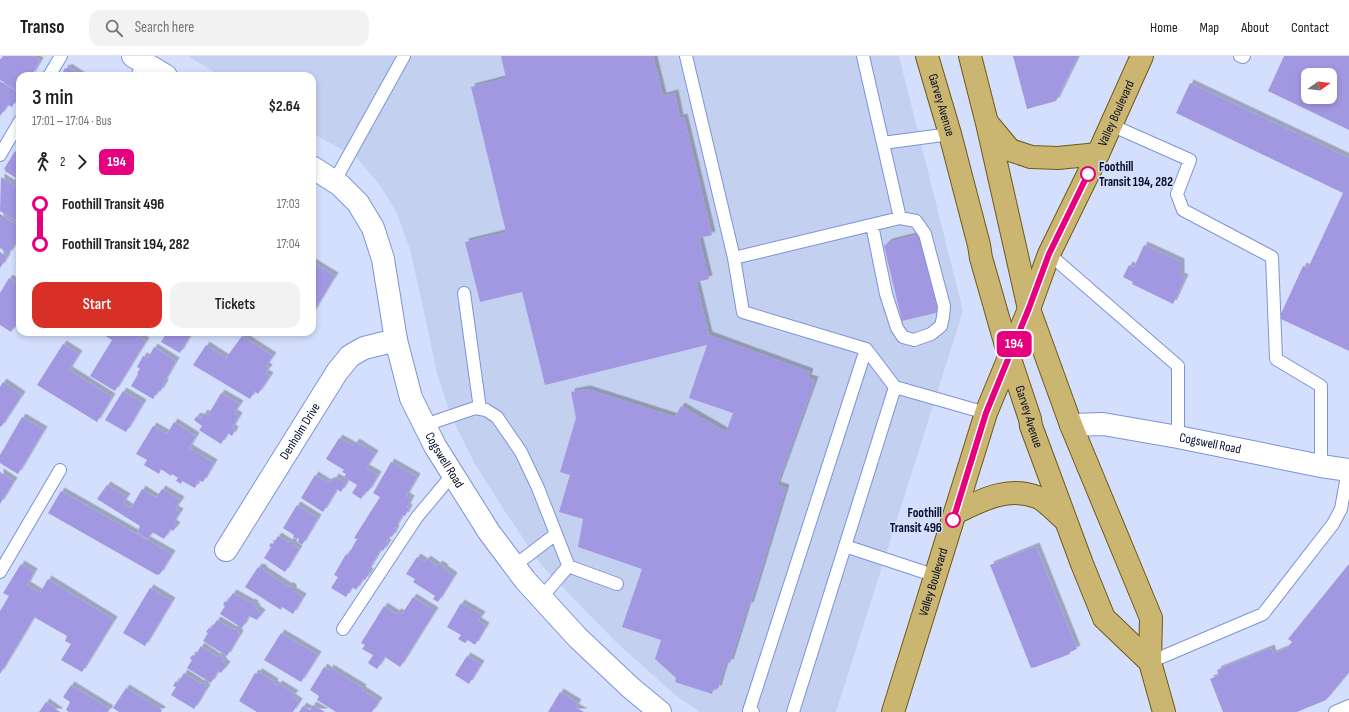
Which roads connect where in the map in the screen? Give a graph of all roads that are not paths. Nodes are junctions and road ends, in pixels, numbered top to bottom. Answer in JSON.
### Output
{"nodes":[{"id":1,"x":60,"y":56,"type":"edge"},
{"id":2,"x":404,"y":56,"type":"edge"},
{"id":3,"x":686,"y":56,"type":"edge"},
{"id":4,"x":863,"y":56,"type":"edge"},
{"id":5,"x":927,"y":56,"type":"edge"},
{"id":6,"x":970,"y":56,"type":"edge"},
{"id":7,"x":1142,"y":56,"type":"edge"},
{"id":8,"x":1240,"y":56,"type":"edge"},
{"id":9,"x":1244,"y":56,"type":"edge"},
{"id":10,"x":138,"y":65,"type":"edge"},
{"id":11,"x":50,"y":72,"type":"edge"},
{"id":12,"x":156,"y":72,"type":"edge"},
{"id":13,"x":987,"y":123,"type":"junction"},
{"id":14,"x":1111,"y":125,"type":"junction"},
{"id":15,"x":16,"y":128,"type":"edge"},
{"id":16,"x":950,"y":134,"type":"junction"},
{"id":17,"x":883,"y":143,"type":"junction"},
{"id":18,"x":1098,"y":154,"type":"junction"},
{"id":19,"x":0,"y":156,"type":"edge"},
{"id":20,"x":316,"y":170,"type":"edge"},
{"id":21,"x":334,"y":182,"type":"junction"},
{"id":22,"x":900,"y":218,"type":"junction"},
{"id":23,"x":872,"y":225,"type":"junction"},
{"id":24,"x":1049,"y":254,"type":"junction"},
{"id":25,"x":734,"y":258,"type":"junction"},
{"id":26,"x":464,"y":293,"type":"dead end"},
{"id":27,"x":1029,"y":308,"type":"junction"},
{"id":28,"x":396,"y":340,"type":"junction"},
{"id":29,"x":866,"y":349,"type":"junction"},
{"id":30,"x":1009,"y":356,"type":"junction"},
{"id":31,"x":895,"y":387,"type":"junction"},
{"id":32,"x":480,"y":409,"type":"junction"},
{"id":33,"x":986,"y":413,"type":"junction"},
{"id":34,"x":425,"y":425,"type":"junction"},
{"id":35,"x":1071,"y":425,"type":"junction"},
{"id":36,"x":1178,"y":436,"type":"junction"},
{"id":37,"x":1321,"y":466,"type":"junction"},
{"id":38,"x":60,"y":470,"type":"dead end"},
{"id":39,"x":1349,"y":470,"type":"edge"},
{"id":40,"x":453,"y":474,"type":"junction"},
{"id":41,"x":955,"y":513,"type":"junction"},
{"id":42,"x":1066,"y":520,"type":"junction"},
{"id":43,"x":556,"y":534,"type":"junction"},
{"id":44,"x":845,"y":546,"type":"junction"},
{"id":45,"x":226,"y":550,"type":"dead end"},
{"id":46,"x":514,"y":566,"type":"junction"},
{"id":47,"x":568,"y":566,"type":"junction"},
{"id":48,"x":0,"y":572,"type":"edge"},
{"id":49,"x":936,"y":576,"type":"junction"},
{"id":50,"x":617,"y":584,"type":"dead end"},
{"id":51,"x":541,"y":598,"type":"junction"},
{"id":52,"x":343,"y":629,"type":"dead end"},
{"id":53,"x":1150,"y":662,"type":"junction"},
{"id":54,"x":1349,"y":706,"type":"edge"},
{"id":55,"x":660,"y":712,"type":"edge"},
{"id":56,"x":750,"y":712,"type":"edge"},
{"id":57,"x":793,"y":712,"type":"edge"},
{"id":58,"x":893,"y":712,"type":"edge"},
{"id":59,"x":1164,"y":712,"type":"edge"},
{"id":60,"x":1335,"y":712,"type":"edge"}],
"edges":[{"from":1,"to":11,"type":"lane"},
{"from":2,"to":21,"type":"lane"},
{"from":3,"to":25,"type":"lane"},
{"from":4,"to":17,"type":"lane"},
{"from":5,"to":16,"type":"main road","name":"Garvey Avenue"},
{"from":6,"to":13,"type":"main road"},
{"from":7,"to":14,"type":"main road","name":"Valley Boulevard"},
{"from":8,"to":9,"type":"lane"},
{"from":10,"to":12,"type":"street"},
{"from":13,"to":18,"type":"main road"},
{"from":13,"to":27,"type":"main road"},
{"from":14,"to":18,"type":"main road","name":"Valley Boulevard"},
{"from":14,"to":37,"type":"lane"},
{"from":15,"to":19,"type":"lane"},
{"from":16,"to":17,"type":"lane"},
{"from":16,"to":30,"type":"main road","name":"Garvey Avenue"},
{"from":17,"to":22,"type":"lane"},
{"from":18,"to":24,"type":"main road","name":"Valley Boulevard"},
{"from":20,"to":21,"type":"street","name":"Cogswell Road"},
{"from":21,"to":28,"type":"street","name":"Cogswell Road"},
{"from":22,"to":23,"type":"lane"},
{"from":22,"to":23,"type":"lane"},
{"from":23,"to":25,"type":"lane"},
{"from":24,"to":27,"type":"main road","name":"Valley Boulevard"},
{"from":24,"to":36,"type":"lane"},
{"from":25,"to":29,"type":"lane"},
{"from":26,"to":32,"type":"lane"},
{"from":27,"to":30,"type":"main road","name":"Valley Boulevard"},
{"from":27,"to":35,"type":"main road"},
{"from":28,"to":34,"type":"street","name":"Cogswell Road"},
{"from":28,"to":45,"type":"street","name":"Denholm Drive"},
{"from":29,"to":31,"type":"lane"},
{"from":29,"to":56,"type":"lane"},
{"from":30,"to":33,"type":"main road","name":"Valley Boulevard"},
{"from":30,"to":42,"type":"main road","name":"Garvey Avenue"},
{"from":31,"to":33,"type":"lane"},
{"from":31,"to":44,"type":"lane"},
{"from":32,"to":34,"type":"lane"},
{"from":32,"to":43,"type":"lane"},
{"from":33,"to":41,"type":"main road","name":"Valley Boulevard"},
{"from":34,"to":40,"type":"street","name":"Cogswell Road"},
{"from":35,"to":36,"type":"street","name":"Cogswell Road"},
{"from":35,"to":53,"type":"main road"},
{"from":36,"to":37,"type":"street","name":"Cogswell Road"},
{"from":37,"to":39,"type":"street","name":"Cogswell Road"},
{"from":38,"to":48,"type":"lane"},
{"from":39,"to":53,"type":"lane"},
{"from":40,"to":46,"type":"street","name":"Cogswell Road"},
{"from":40,"to":52,"type":"lane"},
{"from":41,"to":42,"type":"main road"},
{"from":41,"to":49,"type":"main road","name":"Valley Boulevard"},
{"from":42,"to":53,"type":"main road","name":"Garvey Avenue"},
{"from":43,"to":46,"type":"lane"},
{"from":43,"to":47,"type":"lane"},
{"from":44,"to":49,"type":"lane"},
{"from":44,"to":57,"type":"lane"},
{"from":46,"to":51,"type":"street","name":"Cogswell Road"},
{"from":47,"to":50,"type":"lane"},
{"from":47,"to":51,"type":"lane"},
{"from":49,"to":58,"type":"main road","name":"Valley Boulevard"},
{"from":51,"to":55,"type":"street","name":"Cogswell Road"},
{"from":53,"to":59,"type":"main road"},
{"from":54,"to":60,"type":"lane"}]}
